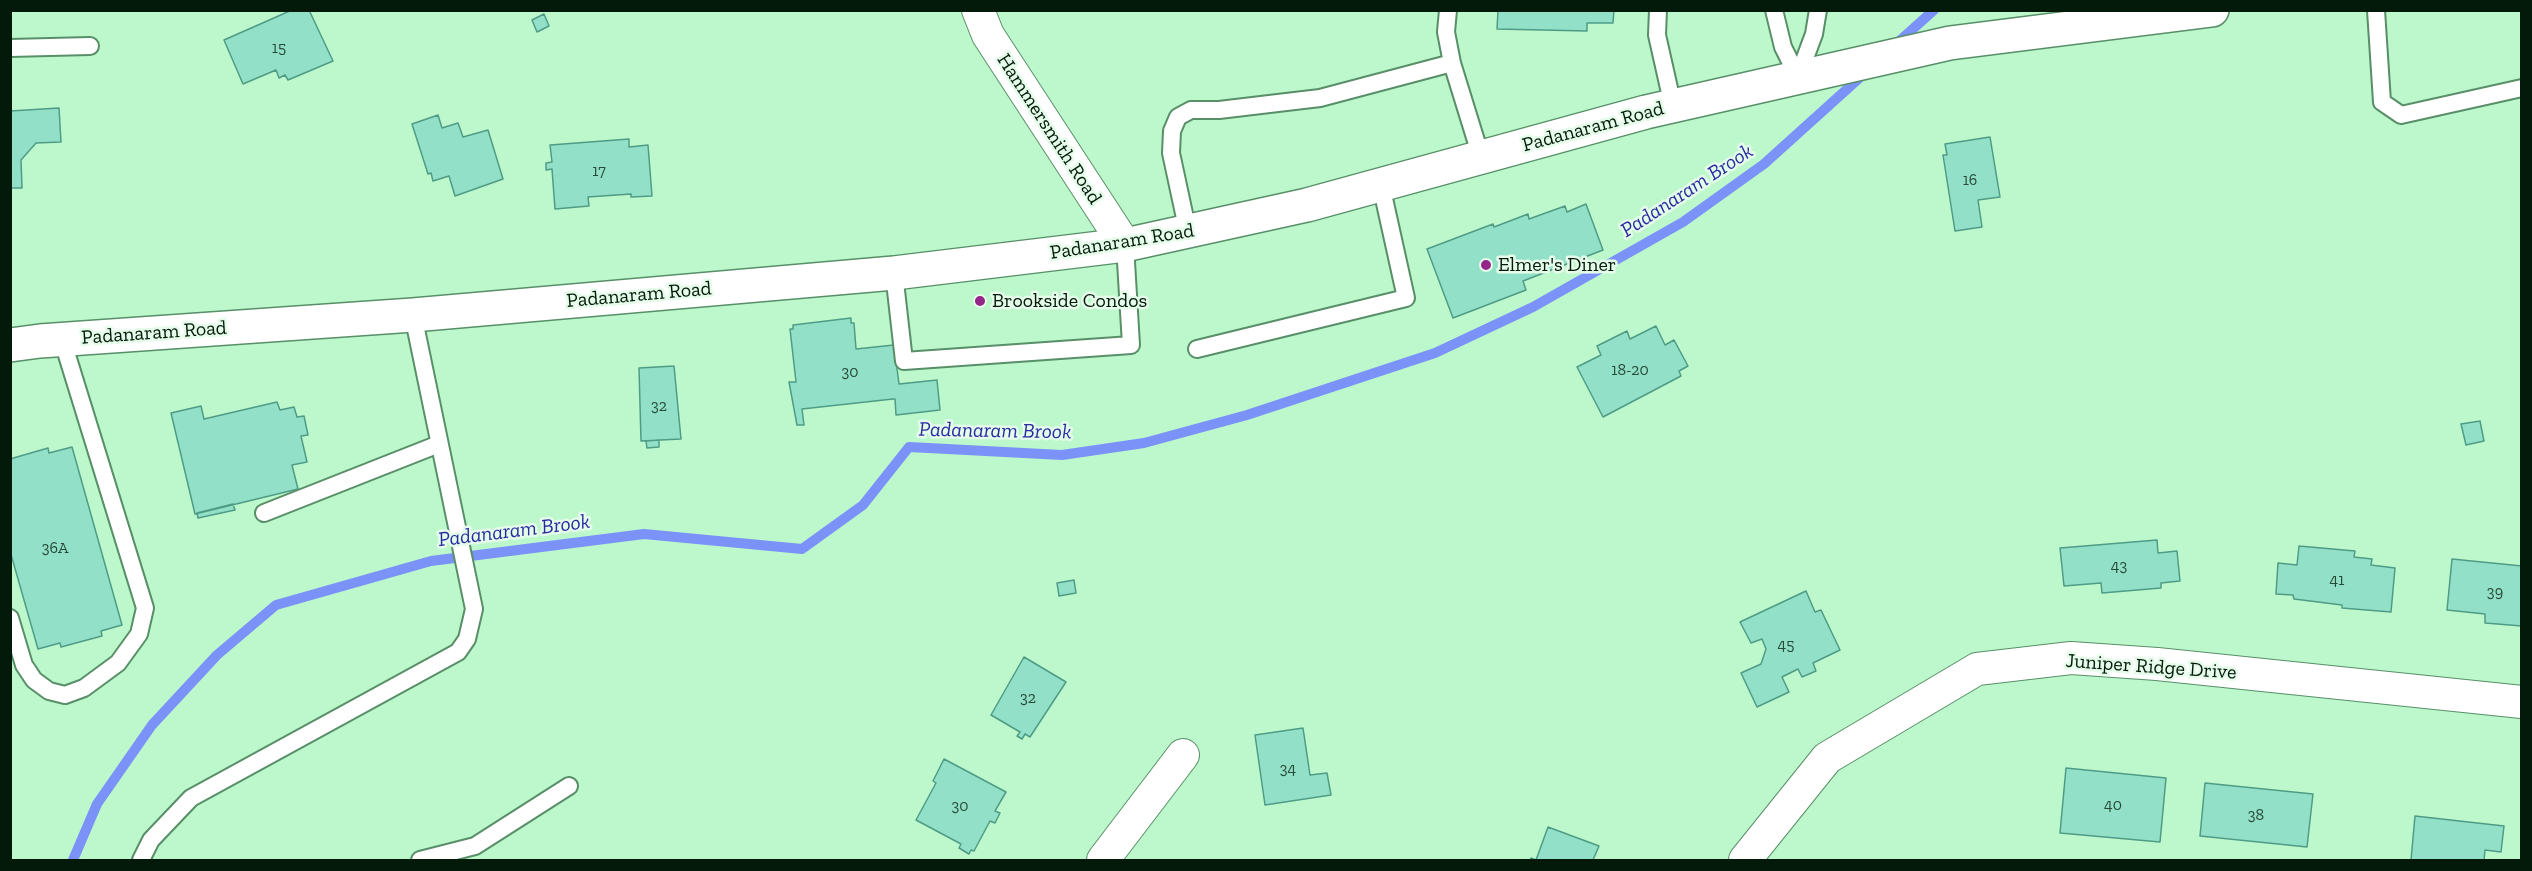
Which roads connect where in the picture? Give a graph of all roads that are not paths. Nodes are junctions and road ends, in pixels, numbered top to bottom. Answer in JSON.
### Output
{"nodes":[{"id":1,"x":978,"y":10,"type":"edge"},
{"id":2,"x":1448,"y":10,"type":"edge"},
{"id":3,"x":1658,"y":10,"type":"edge"},
{"id":4,"x":1774,"y":10,"type":"edge"},
{"id":5,"x":1818,"y":10,"type":"edge"},
{"id":6,"x":2212,"y":10,"type":"edge"},
{"id":7,"x":2376,"y":10,"type":"edge"},
{"id":8,"x":90,"y":46,"type":"dead end"},
{"id":9,"x":10,"y":48,"type":"edge"},
{"id":10,"x":1452,"y":63,"type":"junction"},
{"id":11,"x":1798,"y":77,"type":"junction"},
{"id":12,"x":2522,"y":88,"type":"edge"},
{"id":13,"x":1673,"y":106,"type":"junction"},
{"id":14,"x":1481,"y":157,"type":"junction"},
{"id":15,"x":1381,"y":185,"type":"junction"},
{"id":16,"x":1188,"y":232,"type":"junction"},
{"id":17,"x":1125,"y":244,"type":"junction"},
{"id":18,"x":894,"y":273,"type":"junction"},
{"id":19,"x":413,"y":315,"type":"junction"},
{"id":20,"x":62,"y":339,"type":"junction"},
{"id":21,"x":10,"y":345,"type":"edge"},
{"id":22,"x":1197,"y":349,"type":"dead end"},
{"id":23,"x":438,"y":444,"type":"junction"},
{"id":24,"x":264,"y":513,"type":"dead end"},
{"id":25,"x":10,"y":618,"type":"edge"},
{"id":26,"x":2522,"y":702,"type":"edge"},
{"id":27,"x":1184,"y":755,"type":"dead end"},
{"id":28,"x":569,"y":786,"type":"dead end"},
{"id":29,"x":141,"y":861,"type":"edge"},
{"id":30,"x":420,"y":861,"type":"edge"},
{"id":31,"x":1103,"y":861,"type":"edge"},
{"id":32,"x":1745,"y":861,"type":"edge"}],
"edges":[{"from":1,"to":17,"type":"street","name":"Hammersmith Road"},
{"from":2,"to":10,"type":"lane"},
{"from":3,"to":13,"type":"lane"},
{"from":4,"to":11,"type":"lane"},
{"from":5,"to":11,"type":"lane"},
{"from":6,"to":11,"type":"main road","name":"Padanaram Road"},
{"from":7,"to":12,"type":"lane"},
{"from":8,"to":9,"type":"lane"},
{"from":10,"to":14,"type":"lane"},
{"from":10,"to":16,"type":"lane"},
{"from":11,"to":13,"type":"main road","name":"Padanaram Road"},
{"from":13,"to":14,"type":"main road","name":"Padanaram Road"},
{"from":14,"to":15,"type":"main road","name":"Padanaram Road"},
{"from":15,"to":16,"type":"main road","name":"Padanaram Road"},
{"from":15,"to":22,"type":"lane"},
{"from":16,"to":17,"type":"main road","name":"Padanaram Road"},
{"from":17,"to":18,"type":"main road","name":"Padanaram Road"},
{"from":17,"to":18,"type":"lane"},
{"from":18,"to":19,"type":"main road","name":"Padanaram Road"},
{"from":19,"to":20,"type":"main road","name":"Padanaram Road"},
{"from":19,"to":23,"type":"lane"},
{"from":20,"to":21,"type":"main road","name":"Padanaram Road"},
{"from":20,"to":25,"type":"lane"},
{"from":23,"to":24,"type":"lane"},
{"from":23,"to":29,"type":"lane"},
{"from":26,"to":32,"type":"street","name":"Juniper Ridge Drive"},
{"from":27,"to":31,"type":"street"},
{"from":28,"to":30,"type":"lane"}]}
